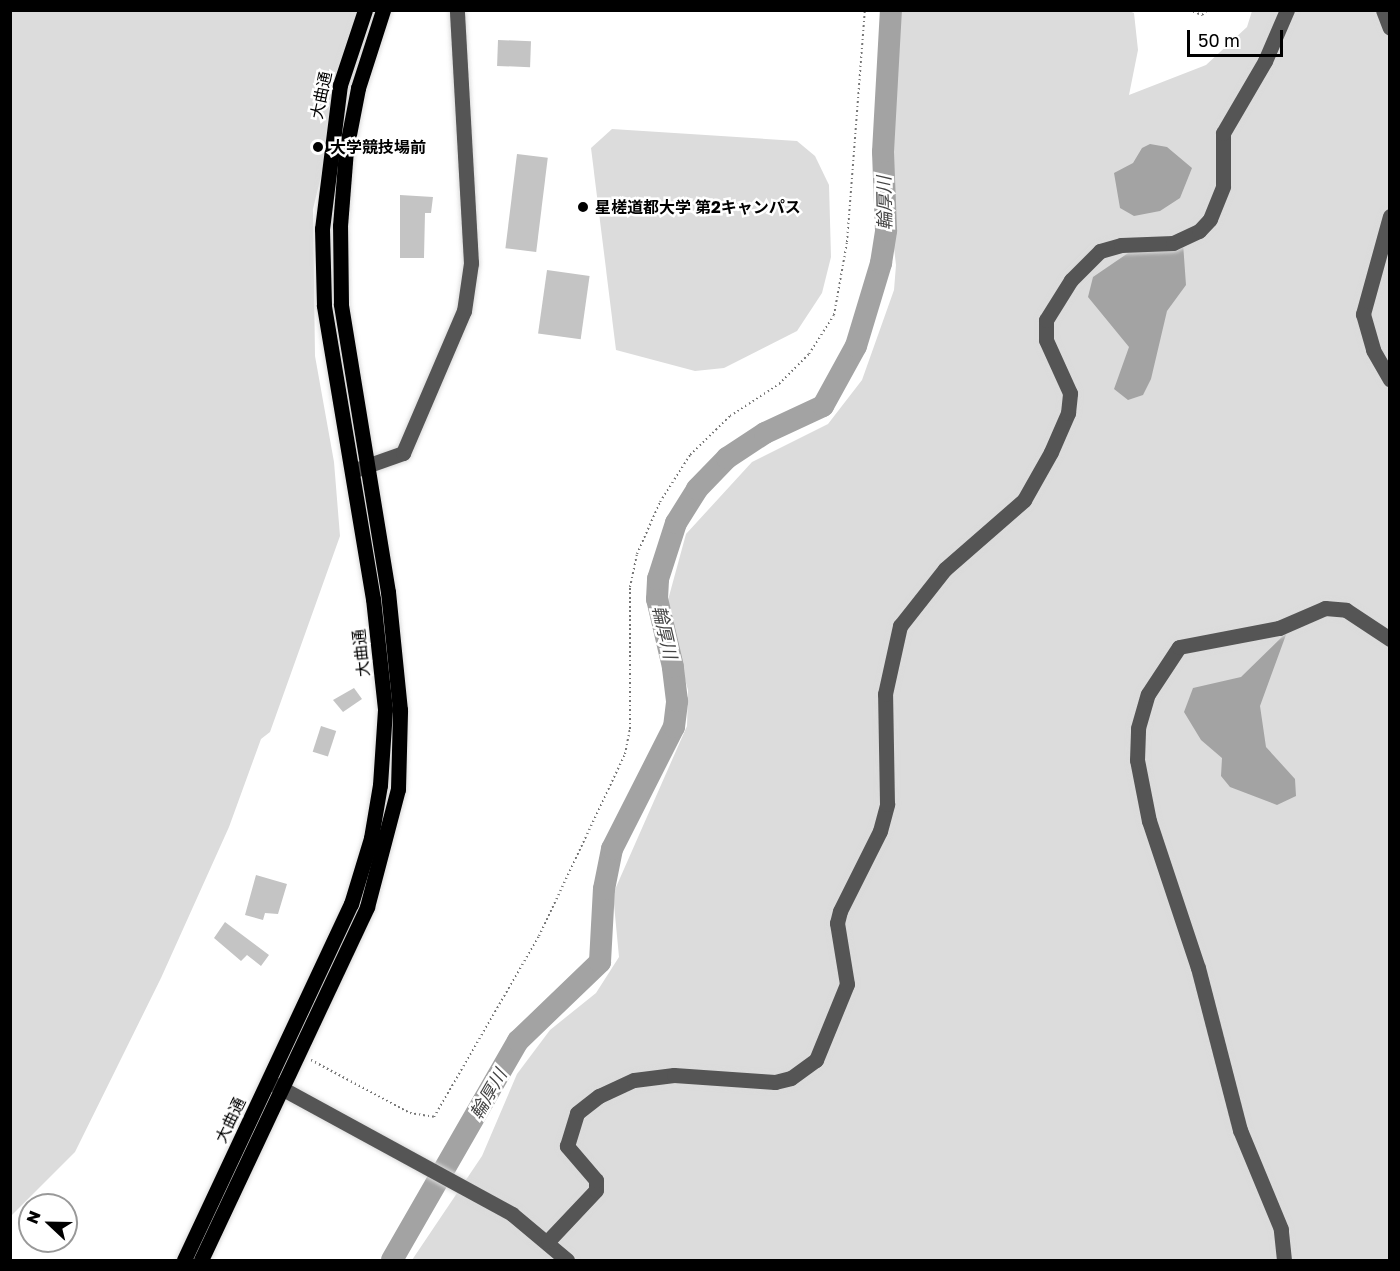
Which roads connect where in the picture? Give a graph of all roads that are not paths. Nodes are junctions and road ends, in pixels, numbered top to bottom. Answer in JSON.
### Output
{"nodes":[{"id":1,"x":365,"y":10,"type":"edge"},
{"id":2,"x":383,"y":10,"type":"edge"},
{"id":3,"x":457,"y":10,"type":"edge"},
{"id":4,"x":1287,"y":10,"type":"edge"},
{"id":5,"x":1383,"y":10,"type":"edge"},
{"id":6,"x":1389,"y":28,"type":"edge"},
{"id":7,"x":1389,"y":216,"type":"edge"},
{"id":8,"x":1389,"y":380,"type":"edge"},
{"id":9,"x":367,"y":467,"type":"junction"},
{"id":10,"x":351,"y":471,"type":"junction"},
{"id":11,"x":1389,"y":639,"type":"edge"},
{"id":12,"x":269,"y":1081,"type":"junction"},
{"id":13,"x":284,"y":1090,"type":"junction"},
{"id":14,"x":548,"y":1241,"type":"junction"},
{"id":15,"x":184,"y":1260,"type":"edge"},
{"id":16,"x":201,"y":1260,"type":"edge"},
{"id":17,"x":567,"y":1260,"type":"edge"},
{"id":18,"x":1284,"y":1260,"type":"edge"}],
"edges":[{"from":1,"to":10,"type":"main road","name":"大曲通"},
{"from":2,"to":9,"type":"main road","name":"大曲通"},
{"from":3,"to":9,"type":"street"},
{"from":4,"to":14,"type":"street"},
{"from":5,"to":6,"type":"street"},
{"from":7,"to":8,"type":"street"},
{"from":9,"to":10,"type":"street"},
{"from":9,"to":13,"type":"main road","name":"大曲通"},
{"from":10,"to":12,"type":"main road","name":"大曲通"},
{"from":11,"to":18,"type":"street"},
{"from":12,"to":13,"type":"street"},
{"from":12,"to":15,"type":"main road","name":"大曲通"},
{"from":13,"to":14,"type":"street"},
{"from":13,"to":16,"type":"main road","name":"大曲通"},
{"from":14,"to":17,"type":"street"}]}
